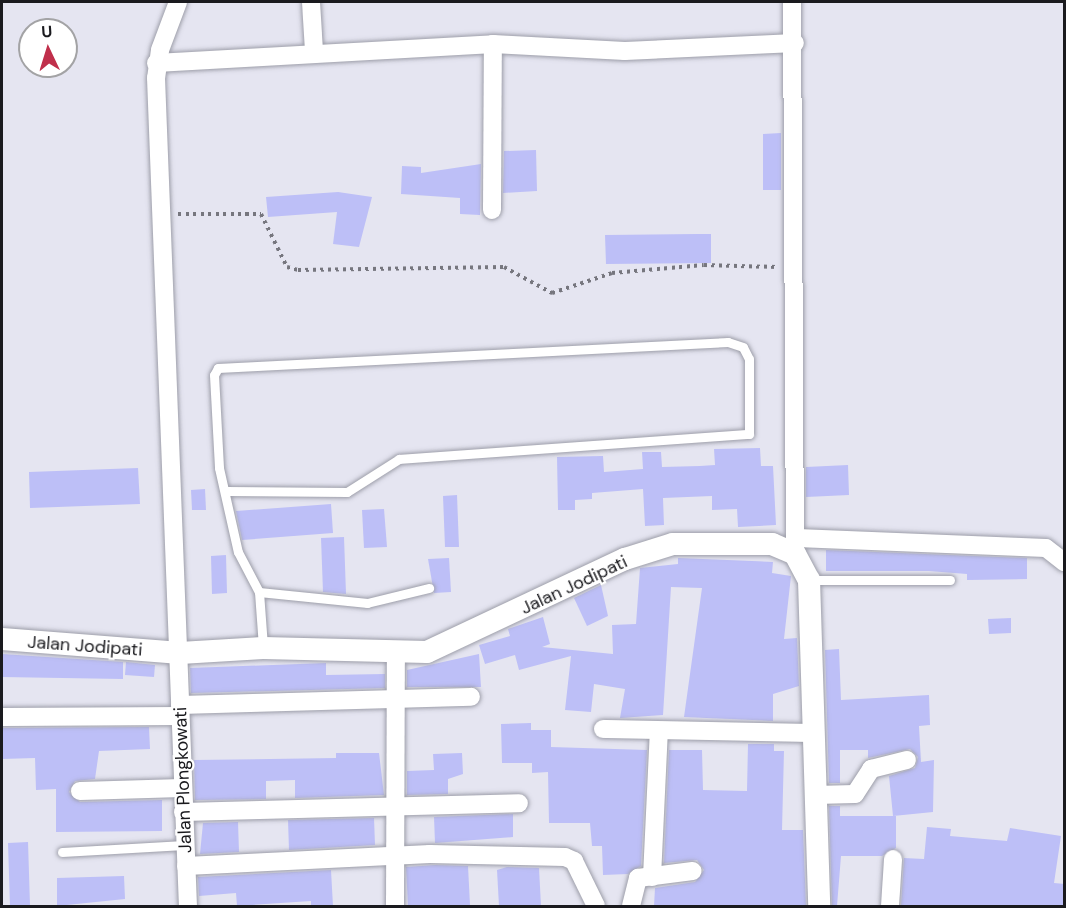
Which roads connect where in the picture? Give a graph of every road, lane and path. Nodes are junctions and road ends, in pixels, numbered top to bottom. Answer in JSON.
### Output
{"nodes":[{"id":1,"x":178,"y":2,"type":"edge"},
{"id":2,"x":311,"y":2,"type":"edge"},
{"id":3,"x":792,"y":2,"type":"edge"},
{"id":4,"x":795,"y":43,"type":"junction"},
{"id":5,"x":493,"y":44,"type":"junction"},
{"id":6,"x":314,"y":51,"type":"junction"},
{"id":7,"x":156,"y":63,"type":"junction"},
{"id":8,"x":492,"y":210,"type":"dead end"},
{"id":9,"x":165,"y":215,"type":"junction"},
{"id":10,"x":796,"y":267,"type":"junction"},
{"id":11,"x":226,"y":491,"type":"junction"},
{"id":12,"x":796,"y":546,"type":"junction"},
{"id":13,"x":1065,"y":562,"type":"edge"},
{"id":14,"x":809,"y":580,"type":"junction"},
{"id":15,"x":950,"y":580,"type":"dead end"},
{"id":16,"x":429,"y":588,"type":"dead end"},
{"id":17,"x":259,"y":592,"type":"junction"},
{"id":18,"x":2,"y":639,"type":"edge"},
{"id":19,"x":263,"y":648,"type":"junction"},
{"id":20,"x":180,"y":653,"type":"junction"},
{"id":21,"x":396,"y":653,"type":"junction"},
{"id":22,"x":471,"y":697,"type":"dead end"},
{"id":23,"x":396,"y":699,"type":"junction"},
{"id":24,"x":180,"y":711,"type":"junction"},
{"id":25,"x":2,"y":717,"type":"edge"},
{"id":26,"x":603,"y":729,"type":"dead end"},
{"id":27,"x":659,"y":731,"type":"junction"},
{"id":28,"x":815,"y":733,"type":"junction"},
{"id":29,"x":908,"y":760,"type":"dead end"},
{"id":30,"x":182,"y":788,"type":"junction"},
{"id":31,"x":80,"y":791,"type":"dead end"},
{"id":32,"x":815,"y":795,"type":"junction"},
{"id":33,"x":519,"y":803,"type":"dead end"},
{"id":34,"x":392,"y":805,"type":"junction"},
{"id":35,"x":183,"y":812,"type":"junction"},
{"id":36,"x":184,"y":845,"type":"junction"},
{"id":37,"x":62,"y":852,"type":"dead end"},
{"id":38,"x":392,"y":855,"type":"junction"},
{"id":39,"x":893,"y":859,"type":"dead end"},
{"id":40,"x":186,"y":866,"type":"junction"},
{"id":41,"x":693,"y":871,"type":"dead end"},
{"id":42,"x":651,"y":878,"type":"junction"},
{"id":43,"x":188,"y":906,"type":"edge"},
{"id":44,"x":395,"y":906,"type":"edge"},
{"id":45,"x":596,"y":906,"type":"edge"},
{"id":46,"x":631,"y":906,"type":"edge"},
{"id":47,"x":819,"y":906,"type":"edge"},
{"id":48,"x":890,"y":906,"type":"edge"}],
"edges":[{"from":1,"to":7,"type":"street"},
{"from":2,"to":6,"type":"street"},
{"from":3,"to":4,"type":"street"},
{"from":4,"to":5,"type":"street"},
{"from":4,"to":10,"type":"street"},
{"from":5,"to":6,"type":"street"},
{"from":5,"to":8,"type":"street"},
{"from":6,"to":7,"type":"street"},
{"from":7,"to":9,"type":"street","name":"Jalan Plongkowati"},
{"from":9,"to":10,"type":"path"},
{"from":9,"to":20,"type":"street","name":"Jalan Plongkowati"},
{"from":10,"to":12,"type":"street"},
{"from":11,"to":11,"type":"lane"},
{"from":11,"to":17,"type":"lane"},
{"from":12,"to":13,"type":"street"},
{"from":12,"to":14,"type":"street"},
{"from":12,"to":21,"type":"street","name":"Jalan Jodipati"},
{"from":14,"to":15,"type":"lane"},
{"from":14,"to":28,"type":"street"},
{"from":16,"to":17,"type":"lane"},
{"from":17,"to":19,"type":"lane"},
{"from":18,"to":20,"type":"street","name":"Jalan Jodipati"},
{"from":19,"to":20,"type":"street","name":"Jalan Jodipati"},
{"from":19,"to":21,"type":"street","name":"Jalan Jodipati"},
{"from":20,"to":24,"type":"street","name":"Jalan Plongkowati"},
{"from":21,"to":23,"type":"street"},
{"from":22,"to":23,"type":"street"},
{"from":23,"to":24,"type":"street"},
{"from":23,"to":34,"type":"street"},
{"from":24,"to":25,"type":"street"},
{"from":24,"to":30,"type":"street","name":"Jalan Plongkowati"},
{"from":26,"to":27,"type":"street"},
{"from":27,"to":28,"type":"street"},
{"from":27,"to":42,"type":"street"},
{"from":28,"to":32,"type":"street"},
{"from":29,"to":32,"type":"street"},
{"from":30,"to":31,"type":"street"},
{"from":30,"to":35,"type":"street","name":"Jalan Plongkowati"},
{"from":32,"to":47,"type":"street"},
{"from":33,"to":34,"type":"street"},
{"from":34,"to":35,"type":"street"},
{"from":34,"to":38,"type":"street"},
{"from":35,"to":36,"type":"street","name":"Jalan Plongkowati"},
{"from":36,"to":37,"type":"lane"},
{"from":36,"to":40,"type":"street","name":"Jalan Plongkowati"},
{"from":38,"to":40,"type":"street"},
{"from":38,"to":44,"type":"street"},
{"from":38,"to":45,"type":"street"},
{"from":39,"to":48,"type":"street"},
{"from":40,"to":43,"type":"street","name":"Jalan Plongkowati"},
{"from":41,"to":42,"type":"street"},
{"from":42,"to":46,"type":"street"}]}
